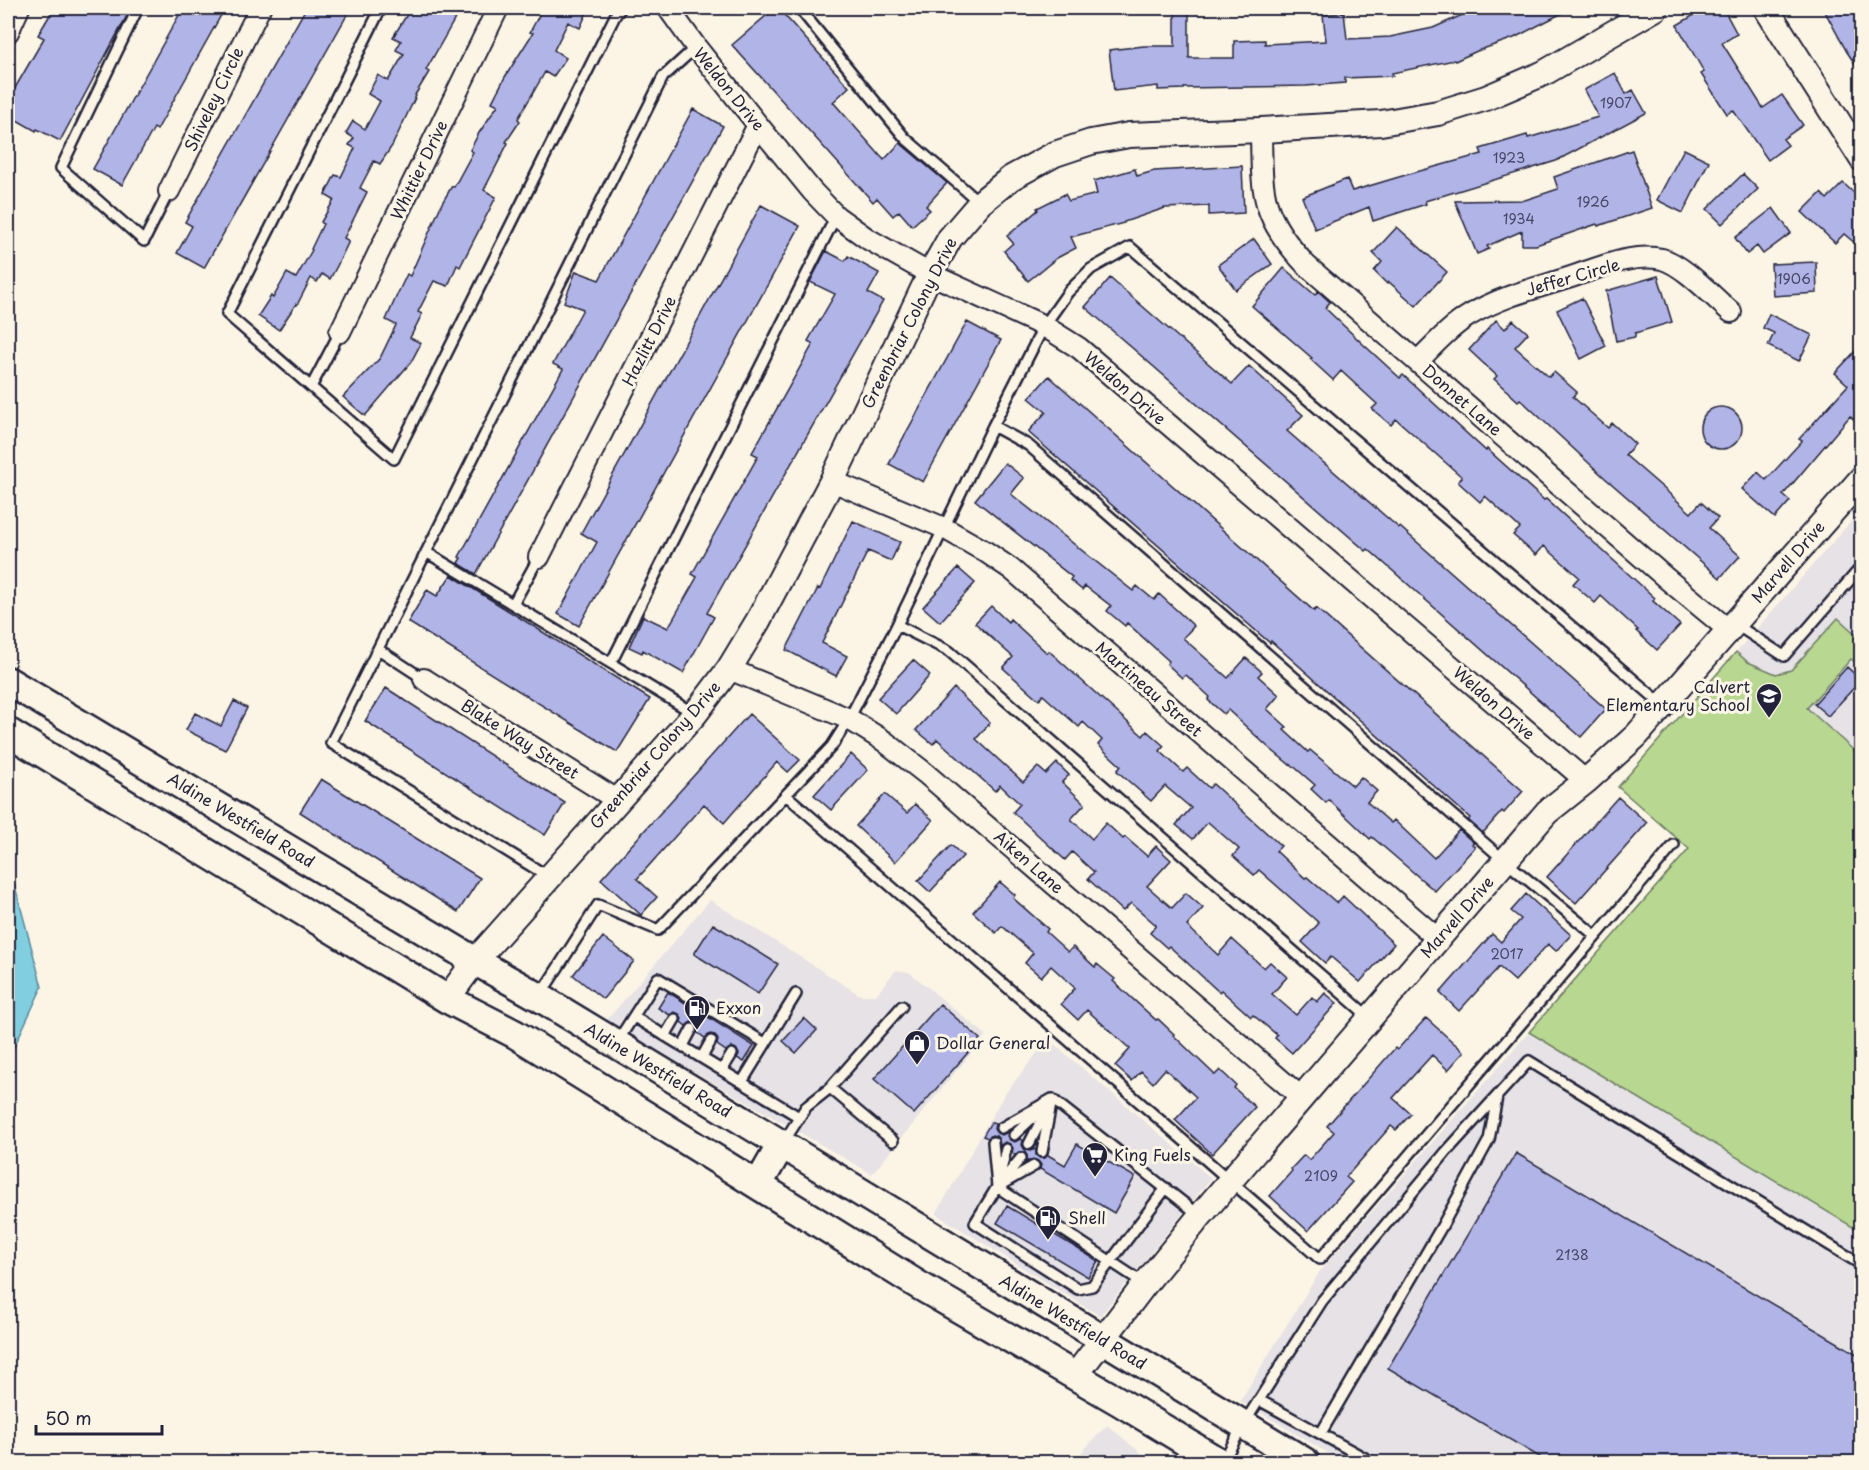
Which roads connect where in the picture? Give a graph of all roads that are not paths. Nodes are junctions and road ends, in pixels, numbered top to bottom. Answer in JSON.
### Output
{"nodes":[{"id":1,"x":19,"y":8,"type":"edge"},
{"id":2,"x":138,"y":8,"type":"edge"},
{"id":3,"x":260,"y":8,"type":"edge"},
{"id":4,"x":381,"y":8,"type":"edge"},
{"id":5,"x":498,"y":8,"type":"edge"},
{"id":6,"x":621,"y":8,"type":"edge"},
{"id":7,"x":668,"y":8,"type":"edge"},
{"id":8,"x":799,"y":8,"type":"edge"},
{"id":9,"x":1656,"y":8,"type":"edge"},
{"id":10,"x":1766,"y":8,"type":"edge"},
{"id":11,"x":8,"y":32,"type":"edge"},
{"id":12,"x":696,"y":47,"type":"junction"},
{"id":13,"x":758,"y":125,"type":"junction"},
{"id":14,"x":1261,"y":130,"type":"junction"},
{"id":15,"x":1862,"y":159,"type":"edge"},
{"id":16,"x":169,"y":191,"type":"joint"},
{"id":17,"x":980,"y":203,"type":"junction"},
{"id":18,"x":836,"y":216,"type":"junction"},
{"id":19,"x":930,"y":274,"type":"junction"},
{"id":20,"x":1731,"y":312,"type":"dead end"},
{"id":21,"x":1044,"y":326,"type":"junction"},
{"id":22,"x":340,"y":332,"type":"joint"},
{"id":23,"x":1418,"y":361,"type":"junction"},
{"id":24,"x":311,"y":387,"type":"junction"},
{"id":25,"x":993,"y":426,"type":"junction"},
{"id":26,"x":1862,"y":478,"type":"edge"},
{"id":27,"x":831,"y":482,"type":"junction"},
{"id":28,"x":944,"y":528,"type":"junction"},
{"id":29,"x":426,"y":552,"type":"junction"},
{"id":30,"x":539,"y":557,"type":"joint"},
{"id":31,"x":1862,"y":566,"type":"edge"},
{"id":32,"x":513,"y":604,"type":"junction"},
{"id":33,"x":897,"y":625,"type":"junction"},
{"id":34,"x":1732,"y":627,"type":"junction"},
{"id":35,"x":378,"y":649,"type":"junction"},
{"id":36,"x":611,"y":663,"type":"junction"},
{"id":37,"x":729,"y":669,"type":"junction"},
{"id":38,"x":424,"y":679,"type":"joint"},
{"id":39,"x":8,"y":681,"type":"edge"},
{"id":40,"x":1663,"y":705,"type":"junction"},
{"id":41,"x":695,"y":714,"type":"junction"},
{"id":42,"x":849,"y":719,"type":"junction"},
{"id":43,"x":8,"y":732,"type":"edge"},
{"id":44,"x":1586,"y":781,"type":"junction"},
{"id":45,"x":786,"y":795,"type":"junction"},
{"id":46,"x":617,"y":800,"type":"junction"},
{"id":47,"x":1674,"y":845,"type":"dead end"},
{"id":48,"x":1505,"y":861,"type":"junction"},
{"id":49,"x":549,"y":877,"type":"junction"},
{"id":50,"x":1596,"y":936,"type":"junction"},
{"id":51,"x":1438,"y":939,"type":"junction"},
{"id":52,"x":475,"y":961,"type":"junction"},
{"id":53,"x":796,"y":994,"type":"dead end"},
{"id":54,"x":539,"y":997,"type":"junction"},
{"id":55,"x":447,"y":999,"type":"junction"},
{"id":56,"x":902,"y":1006,"type":"dead end"},
{"id":57,"x":634,"y":1017,"type":"junction"},
{"id":58,"x":675,"y":1018,"type":"dead end"},
{"id":59,"x":1370,"y":1018,"type":"junction"},
{"id":60,"x":692,"y":1029,"type":"dead end"},
{"id":61,"x":665,"y":1036,"type":"junction"},
{"id":62,"x":711,"y":1041,"type":"dead end"},
{"id":63,"x":765,"y":1043,"type":"junction"},
{"id":64,"x":616,"y":1044,"type":"junction"},
{"id":65,"x":683,"y":1046,"type":"junction"},
{"id":66,"x":732,"y":1054,"type":"dead end"},
{"id":67,"x":702,"y":1057,"type":"junction"},
{"id":68,"x":722,"y":1070,"type":"junction"},
{"id":69,"x":742,"y":1082,"type":"junction"},
{"id":70,"x":830,"y":1088,"type":"junction"},
{"id":71,"x":1497,"y":1096,"type":"junction"},
{"id":72,"x":1302,"y":1098,"type":"junction"},
{"id":73,"x":1052,"y":1099,"type":"junction"},
{"id":74,"x":799,"y":1117,"type":"junction"},
{"id":75,"x":1001,"y":1128,"type":"dead end"},
{"id":76,"x":1014,"y":1136,"type":"dead end"},
{"id":77,"x":893,"y":1141,"type":"dead end"},
{"id":78,"x":993,"y":1142,"type":"dead end"},
{"id":79,"x":1029,"y":1144,"type":"dead end"},
{"id":80,"x":781,"y":1145,"type":"junction"},
{"id":81,"x":1006,"y":1149,"type":"dead end"},
{"id":82,"x":1042,"y":1152,"type":"dead end"},
{"id":83,"x":1021,"y":1158,"type":"dead end"},
{"id":84,"x":1034,"y":1166,"type":"dead end"},
{"id":85,"x":1230,"y":1182,"type":"junction"},
{"id":86,"x":758,"y":1185,"type":"junction"},
{"id":87,"x":997,"y":1188,"type":"junction"},
{"id":88,"x":1166,"y":1188,"type":"junction"},
{"id":89,"x":1200,"y":1216,"type":"junction"},
{"id":90,"x":1110,"y":1262,"type":"junction"},
{"id":91,"x":1862,"y":1265,"type":"edge"},
{"id":92,"x":1145,"y":1284,"type":"junction"},
{"id":93,"x":1103,"y":1341,"type":"junction"},
{"id":94,"x":1075,"y":1376,"type":"junction"},
{"id":95,"x":1259,"y":1400,"type":"junction"},
{"id":96,"x":1243,"y":1425,"type":"junction"},
{"id":97,"x":1321,"y":1433,"type":"junction"},
{"id":98,"x":1221,"y":1462,"type":"edge"},
{"id":99,"x":1305,"y":1462,"type":"edge"},
{"id":100,"x":1372,"y":1462,"type":"edge"}],
"edges":[{"from":1,"to":11,"type":"street"},
{"from":2,"to":16,"type":"lane"},
{"from":3,"to":16,"type":"street","name":"Shiveley Circle"},
{"from":4,"to":24,"type":"lane"},
{"from":5,"to":22,"type":"street","name":"Whittier Drive"},
{"from":6,"to":24,"type":"lane"},
{"from":7,"to":12,"type":"street","name":"Weldon Drive"},
{"from":8,"to":17,"type":"lane"},
{"from":9,"to":14,"type":"street","name":"Greenbriar Colony Drive"},
{"from":10,"to":15,"type":"street"},
{"from":12,"to":13,"type":"street","name":"Weldon Drive"},
{"from":12,"to":29,"type":"lane"},
{"from":13,"to":18,"type":"street","name":"Weldon Drive"},
{"from":13,"to":30,"type":"street","name":"Hazlitt Drive"},
{"from":14,"to":17,"type":"street","name":"Greenbriar Colony Drive"},
{"from":14,"to":23,"type":"street","name":"Donnet Lane"},
{"from":17,"to":19,"type":"street","name":"Greenbriar Colony Drive"},
{"from":18,"to":19,"type":"street","name":"Weldon Drive"},
{"from":18,"to":36,"type":"lane"},
{"from":19,"to":21,"type":"street","name":"Weldon Drive"},
{"from":19,"to":27,"type":"street","name":"Greenbriar Colony Drive"},
{"from":20,"to":23,"type":"street","name":"Jeffer Circle"},
{"from":21,"to":25,"type":"lane"},
{"from":21,"to":40,"type":"lane"},
{"from":21,"to":44,"type":"street","name":"Weldon Drive"},
{"from":22,"to":24,"type":"lane"},
{"from":23,"to":34,"type":"street","name":"Donnet Lane"},
{"from":25,"to":28,"type":"lane"},
{"from":25,"to":48,"type":"lane"},
{"from":26,"to":34,"type":"street","name":"Marvell Drive"},
{"from":27,"to":28,"type":"street","name":"Martineau Street"},
{"from":27,"to":37,"type":"street","name":"Greenbriar Colony Drive"},
{"from":28,"to":33,"type":"lane"},
{"from":28,"to":51,"type":"street","name":"Martineau Street"},
{"from":29,"to":32,"type":"lane"},
{"from":29,"to":35,"type":"lane"},
{"from":30,"to":32,"type":"lane"},
{"from":31,"to":34,"type":"lane"},
{"from":32,"to":36,"type":"lane"},
{"from":33,"to":42,"type":"lane"},
{"from":33,"to":59,"type":"lane"},
{"from":34,"to":40,"type":"street","name":"Marvell Drive"},
{"from":35,"to":38,"type":"lane"},
{"from":35,"to":49,"type":"lane"},
{"from":36,"to":41,"type":"lane"},
{"from":37,"to":41,"type":"street","name":"Greenbriar Colony Drive"},
{"from":37,"to":42,"type":"street","name":"Aiken Lane"},
{"from":38,"to":46,"type":"street","name":"Blake Way Street"},
{"from":39,"to":52,"type":"main road","name":"Aldine Westfield Road"},
{"from":40,"to":44,"type":"street","name":"Marvell Drive"},
{"from":41,"to":46,"type":"street","name":"Greenbriar Colony Drive"},
{"from":42,"to":45,"type":"lane"},
{"from":42,"to":72,"type":"street","name":"Aiken Lane"},
{"from":43,"to":55,"type":"main road"},
{"from":44,"to":48,"type":"street","name":"Marvell Drive"},
{"from":45,"to":54,"type":"lane"},
{"from":45,"to":85,"type":"lane"},
{"from":46,"to":49,"type":"street","name":"Greenbriar Colony Drive"},
{"from":47,"to":50,"type":"lane"},
{"from":48,"to":50,"type":"lane"},
{"from":48,"to":51,"type":"street","name":"Marvell Drive"},
{"from":49,"to":52,"type":"street","name":"Greenbriar Colony Drive"},
{"from":50,"to":85,"type":"lane"},
{"from":51,"to":59,"type":"street","name":"Marvell Drive"},
{"from":52,"to":54,"type":"main road","name":"Aldine Westfield Road"},
{"from":52,"to":55,"type":"street","name":"Greenbriar Colony Drive"},
{"from":53,"to":63,"type":"lane"},
{"from":54,"to":64,"type":"main road","name":"Aldine Westfield Road"},
{"from":55,"to":86,"type":"main road"},
{"from":56,"to":70,"type":"lane"},
{"from":57,"to":61,"type":"lane"},
{"from":57,"to":63,"type":"lane"},
{"from":57,"to":64,"type":"lane"},
{"from":58,"to":61,"type":"lane"},
{"from":59,"to":72,"type":"street","name":"Marvell Drive"},
{"from":60,"to":65,"type":"lane"},
{"from":61,"to":65,"type":"lane"},
{"from":62,"to":67,"type":"lane"},
{"from":63,"to":69,"type":"lane"},
{"from":64,"to":80,"type":"main road","name":"Aldine Westfield Road"},
{"from":65,"to":67,"type":"lane"},
{"from":66,"to":68,"type":"lane"},
{"from":67,"to":68,"type":"lane"},
{"from":68,"to":69,"type":"lane"},
{"from":69,"to":74,"type":"lane"},
{"from":70,"to":74,"type":"lane"},
{"from":70,"to":77,"type":"lane"},
{"from":71,"to":91,"type":"lane"},
{"from":71,"to":95,"type":"lane"},
{"from":71,"to":97,"type":"lane"},
{"from":72,"to":85,"type":"street","name":"Marvell Drive"},
{"from":73,"to":75,"type":"lane"},
{"from":73,"to":76,"type":"lane"},
{"from":73,"to":79,"type":"lane"},
{"from":73,"to":82,"type":"lane"},
{"from":73,"to":88,"type":"lane"},
{"from":74,"to":80,"type":"lane"},
{"from":78,"to":87,"type":"lane"},
{"from":80,"to":86,"type":"main road"},
{"from":80,"to":93,"type":"main road","name":"Aldine Westfield Road"},
{"from":81,"to":87,"type":"lane"},
{"from":83,"to":87,"type":"lane"},
{"from":84,"to":87,"type":"lane"},
{"from":85,"to":89,"type":"street","name":"Marvell Drive"},
{"from":86,"to":94,"type":"main road"},
{"from":87,"to":90,"type":"lane"},
{"from":87,"to":90,"type":"lane"},
{"from":88,"to":89,"type":"lane"},
{"from":88,"to":90,"type":"lane"},
{"from":89,"to":92,"type":"street","name":"Marvell Drive"},
{"from":90,"to":92,"type":"lane"},
{"from":92,"to":93,"type":"street","name":"Marvell Drive"},
{"from":93,"to":94,"type":"street","name":"Marvell Drive"},
{"from":93,"to":96,"type":"main road","name":"Aldine Westfield Road"},
{"from":94,"to":98,"type":"main road"},
{"from":95,"to":96,"type":"lane"},
{"from":95,"to":97,"type":"lane"},
{"from":96,"to":98,"type":"lane"},
{"from":96,"to":99,"type":"main road","name":"Aldine Westfield Road"},
{"from":97,"to":100,"type":"lane"}]}
